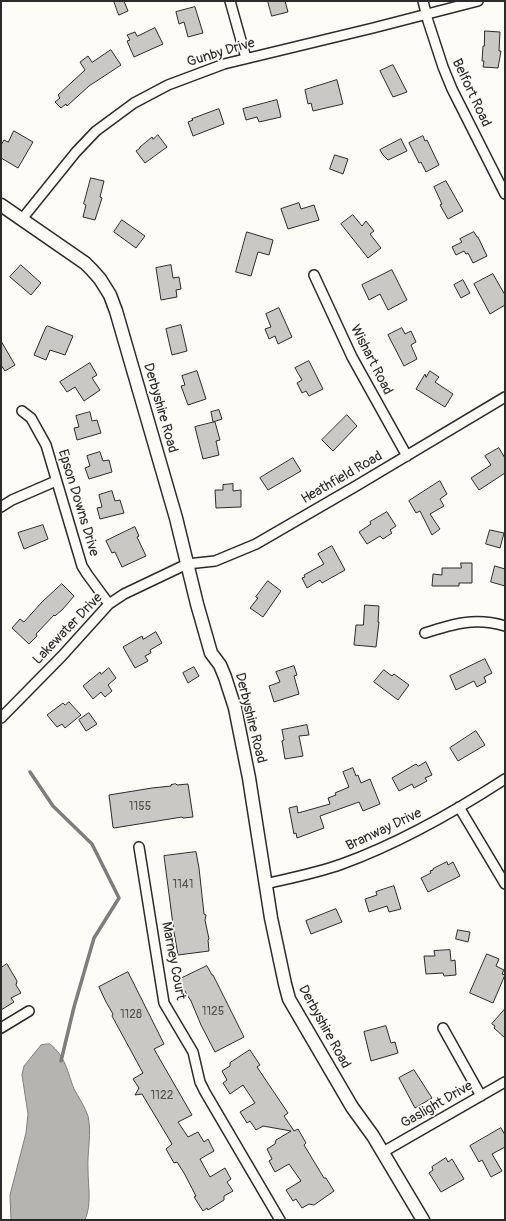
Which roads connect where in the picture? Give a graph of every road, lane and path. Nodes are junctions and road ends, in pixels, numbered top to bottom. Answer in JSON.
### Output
{"nodes":[{"id":1,"x":230,"y":1,"type":"edge"},
{"id":2,"x":423,"y":1,"type":"edge"},
{"id":3,"x":478,"y":1,"type":"edge"},
{"id":4,"x":426,"y":14,"type":"junction"},
{"id":5,"x":246,"y":58,"type":"junction"},
{"id":6,"x":505,"y":194,"type":"edge"},
{"id":7,"x":1,"y":205,"type":"edge"},
{"id":8,"x":22,"y":219,"type":"junction"},
{"id":9,"x":314,"y":275,"type":"dead end"},
{"id":10,"x":504,"y":397,"type":"edge"},
{"id":11,"x":22,"y":411,"type":"dead end"},
{"id":12,"x":407,"y":456,"type":"junction"},
{"id":13,"x":56,"y":481,"type":"junction"},
{"id":14,"x":1,"y":507,"type":"edge"},
{"id":15,"x":188,"y":564,"type":"junction"},
{"id":16,"x":108,"y":604,"type":"junction"},
{"id":17,"x":505,"y":626,"type":"edge"},
{"id":18,"x":425,"y":634,"type":"dead end"},
{"id":19,"x":1,"y":718,"type":"edge"},
{"id":20,"x":505,"y":779,"type":"edge"},
{"id":21,"x":459,"y":807,"type":"junction"},
{"id":22,"x":139,"y":847,"type":"dead end"},
{"id":23,"x":265,"y":884,"type":"junction"},
{"id":24,"x":505,"y":884,"type":"edge"},
{"id":25,"x":29,"y":1011,"type":"dead end"},
{"id":26,"x":1,"y":1028,"type":"edge"},
{"id":27,"x":443,"y":1028,"type":"dead end"},
{"id":28,"x":505,"y":1082,"type":"edge"},
{"id":29,"x":481,"y":1096,"type":"junction"},
{"id":30,"x":382,"y":1152,"type":"junction"},
{"id":31,"x":280,"y":1220,"type":"edge"},
{"id":32,"x":423,"y":1220,"type":"edge"}],
"edges":[{"from":1,"to":5,"type":"street"},
{"from":2,"to":4,"type":"street","name":"Belfort Road"},
{"from":3,"to":4,"type":"street","name":"Gunby Drive"},
{"from":4,"to":5,"type":"street","name":"Gunby Drive"},
{"from":4,"to":6,"type":"street","name":"Belfort Road"},
{"from":5,"to":8,"type":"street","name":"Gunby Drive"},
{"from":7,"to":8,"type":"street","name":"Derbyshire Road"},
{"from":8,"to":15,"type":"street","name":"Derbyshire Road"},
{"from":9,"to":12,"type":"street","name":"Wishart Road"},
{"from":10,"to":12,"type":"street","name":"Heathfield Road"},
{"from":11,"to":13,"type":"street","name":"Epson Downs Drive"},
{"from":12,"to":15,"type":"street","name":"Heathfield Road"},
{"from":13,"to":14,"type":"street"},
{"from":13,"to":16,"type":"street","name":"Epson Downs Drive"},
{"from":15,"to":16,"type":"street","name":"Lakewater Drive"},
{"from":15,"to":23,"type":"street","name":"Derbyshire Road"},
{"from":16,"to":19,"type":"street","name":"Lakewater Drive"},
{"from":17,"to":18,"type":"street"},
{"from":20,"to":21,"type":"street","name":"Branway Drive"},
{"from":21,"to":23,"type":"street","name":"Branway Drive"},
{"from":21,"to":24,"type":"street"},
{"from":22,"to":31,"type":"street","name":"Marney Court"},
{"from":23,"to":30,"type":"street","name":"Derbyshire Road"},
{"from":25,"to":26,"type":"street"},
{"from":27,"to":29,"type":"street"},
{"from":28,"to":29,"type":"street","name":"Gaslight Drive"},
{"from":29,"to":30,"type":"street","name":"Gaslight Drive"},
{"from":30,"to":32,"type":"street","name":"Derbyshire Road"}]}
